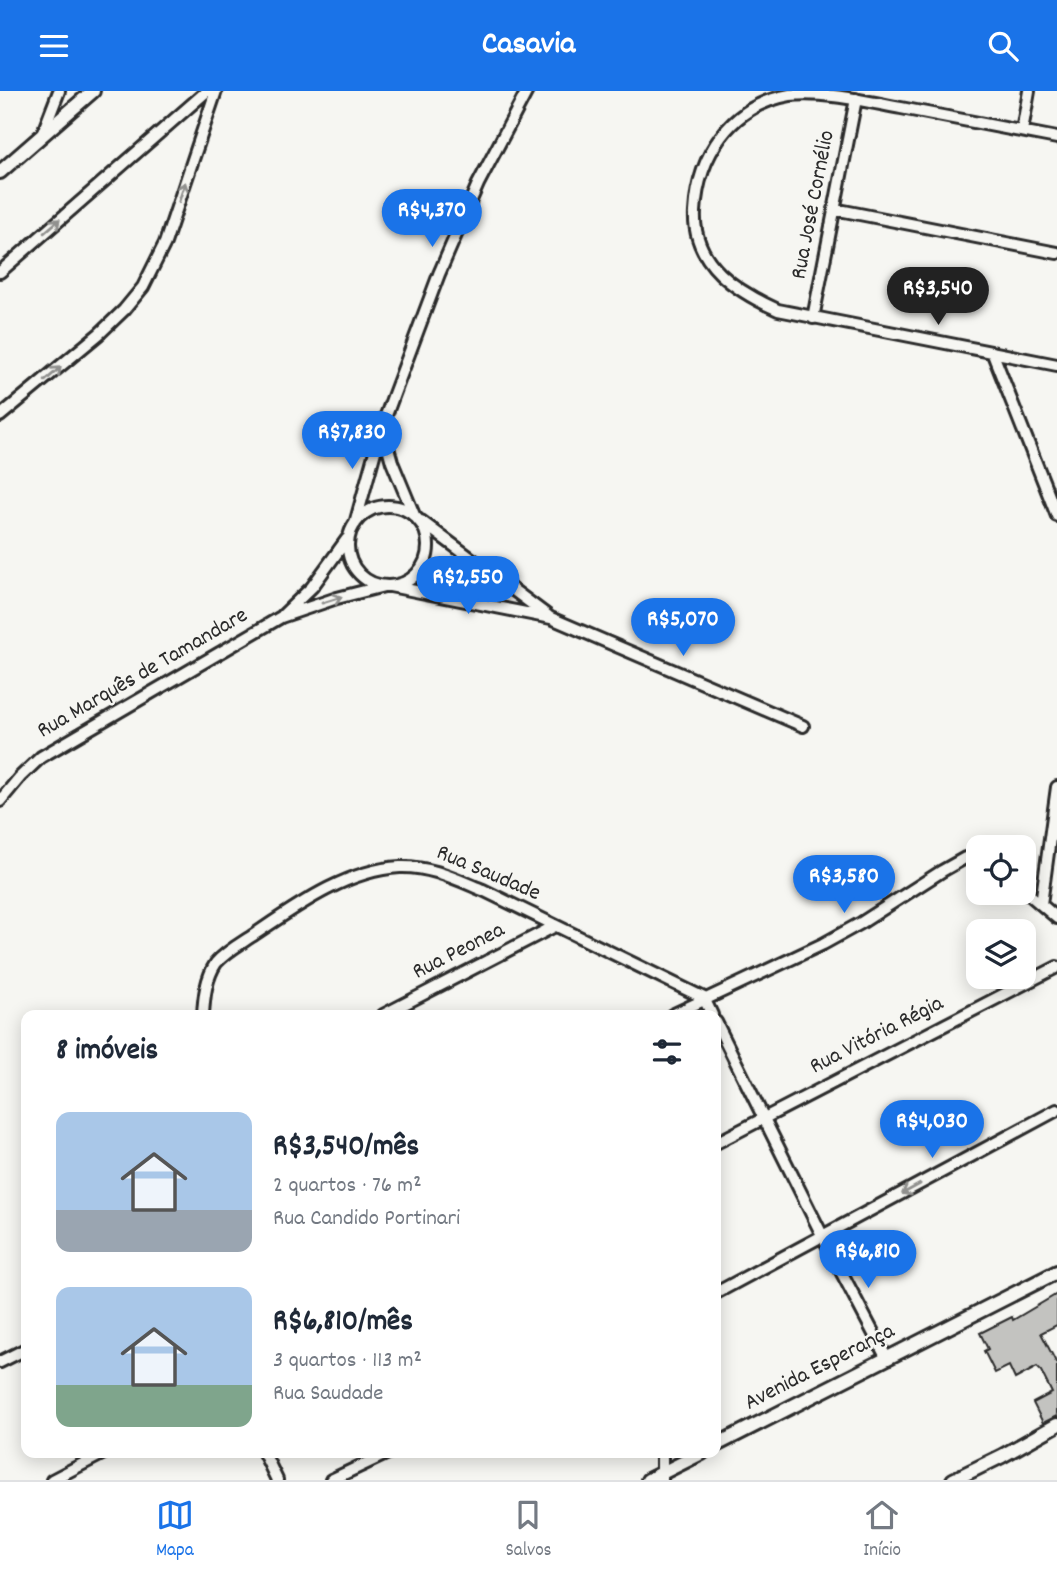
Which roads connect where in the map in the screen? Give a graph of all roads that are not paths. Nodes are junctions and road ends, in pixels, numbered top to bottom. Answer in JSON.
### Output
{"nodes":[{"id":1,"x":59,"y":91,"type":"edge"},
{"id":2,"x":93,"y":91,"type":"edge"},
{"id":3,"x":207,"y":91,"type":"edge"},
{"id":4,"x":216,"y":91,"type":"edge"},
{"id":5,"x":527,"y":91,"type":"edge"},
{"id":6,"x":1029,"y":91,"type":"edge"},
{"id":7,"x":856,"y":99,"type":"junction"},
{"id":8,"x":1022,"y":131,"type":"junction"},
{"id":9,"x":41,"y":137,"type":"junction"},
{"id":10,"x":1057,"y":138,"type":"edge"},
{"id":11,"x":0,"y":172,"type":"edge"},
{"id":12,"x":834,"y":209,"type":"junction"},
{"id":13,"x":1057,"y":253,"type":"edge"},
{"id":14,"x":0,"y":271,"type":"edge"},
{"id":15,"x":813,"y":318,"type":"junction"},
{"id":16,"x":992,"y":353,"type":"junction"},
{"id":17,"x":1057,"y":365,"type":"edge"},
{"id":18,"x":0,"y":416,"type":"edge"},
{"id":19,"x":382,"y":426,"type":"junction"},
{"id":20,"x":1057,"y":516,"type":"edge"},
{"id":21,"x":416,"y":517,"type":"junction"},
{"id":22,"x":355,"y":524,"type":"junction"},
{"id":23,"x":349,"y":537,"type":"junction"},
{"id":24,"x":387,"y":586,"type":"junction"},
{"id":25,"x":281,"y":617,"type":"junction"},
{"id":26,"x":551,"y":618,"type":"junction"},
{"id":27,"x":803,"y":726,"type":"dead end"},
{"id":28,"x":1057,"y":787,"type":"edge"},
{"id":29,"x":0,"y":800,"type":"edge"},
{"id":30,"x":966,"y":858,"type":"edge"},
{"id":31,"x":1036,"y":900,"type":"edge"},
{"id":32,"x":1041,"y":904,"type":"junction"},
{"id":33,"x":1057,"y":918,"type":"edge"},
{"id":34,"x":555,"y":926,"type":"junction"},
{"id":35,"x":1057,"y":967,"type":"edge"},
{"id":36,"x":704,"y":998,"type":"junction"},
{"id":37,"x":204,"y":1010,"type":"edge"},
{"id":38,"x":393,"y":1010,"type":"edge"},
{"id":39,"x":681,"y":1010,"type":"edge"},
{"id":40,"x":710,"y":1010,"type":"edge"},
{"id":41,"x":721,"y":1032,"type":"edge"},
{"id":42,"x":1057,"y":1109,"type":"edge"},
{"id":43,"x":765,"y":1118,"type":"junction"},
{"id":44,"x":721,"y":1140,"type":"edge"},
{"id":45,"x":823,"y":1237,"type":"junction"},
{"id":46,"x":1057,"y":1272,"type":"edge"},
{"id":47,"x":721,"y":1290,"type":"edge"},
{"id":48,"x":21,"y":1352,"type":"edge"},
{"id":49,"x":886,"y":1357,"type":"junction"},
{"id":50,"x":0,"y":1362,"type":"edge"},
{"id":51,"x":1057,"y":1425,"type":"edge"},
{"id":52,"x":721,"y":1442,"type":"edge"},
{"id":53,"x":94,"y":1458,"type":"edge"},
{"id":54,"x":266,"y":1458,"type":"edge"},
{"id":55,"x":377,"y":1458,"type":"edge"},
{"id":56,"x":662,"y":1458,"type":"edge"},
{"id":57,"x":694,"y":1458,"type":"edge"},
{"id":58,"x":662,"y":1477,"type":"edge"},
{"id":59,"x":52,"y":1480,"type":"edge"},
{"id":60,"x":277,"y":1480,"type":"edge"},
{"id":61,"x":331,"y":1480,"type":"edge"},
{"id":62,"x":649,"y":1480,"type":"edge"},
{"id":63,"x":953,"y":1480,"type":"edge"}],
"edges":[{"from":1,"to":9,"type":"street"},
{"from":2,"to":9,"type":"street"},
{"from":14,"to":3,"type":"street","one_way":true},
{"from":18,"to":4,"type":"street","one_way":true},
{"from":5,"to":19,"type":"street"},
{"from":6,"to":8,"type":"street"},
{"from":7,"to":8,"type":"street"},
{"from":7,"to":12,"type":"street","name":"Rua José Cornélio"},
{"from":7,"to":15,"type":"street"},
{"from":8,"to":10,"type":"street"},
{"from":9,"to":11,"type":"street"},
{"from":12,"to":13,"type":"street"},
{"from":12,"to":15,"type":"street","name":"Rua José Cornélio"},
{"from":15,"to":16,"type":"street"},
{"from":16,"to":17,"type":"street"},
{"from":16,"to":20,"type":"street"},
{"from":19,"to":21,"type":"street"},
{"from":19,"to":22,"type":"street"},
{"from":21,"to":22,"type":"street"},
{"from":21,"to":24,"type":"street"},
{"from":21,"to":26,"type":"street","name":"Rua Marquês de Tamandare"},
{"from":22,"to":23,"type":"street"},
{"from":23,"to":24,"type":"street"},
{"from":23,"to":25,"type":"street","name":"Rua Marquês de Tamandare"},
{"from":25,"to":24,"type":"street","name":"Rua Marquês de Tamandare","one_way":true},
{"from":24,"to":26,"type":"street","name":"Rua Marquês de Tamandare"},
{"from":25,"to":29,"type":"street","name":"Rua Marquês de Tamandare"},
{"from":26,"to":27,"type":"street","name":"Rua Marquês de Tamandare"},
{"from":28,"to":32,"type":"street"},
{"from":30,"to":36,"type":"street"},
{"from":31,"to":32,"type":"street"},
{"from":32,"to":33,"type":"street"},
{"from":34,"to":36,"type":"street","name":"Rua Saudade"},
{"from":34,"to":37,"type":"street","name":"Rua Saudade"},
{"from":34,"to":38,"type":"street","name":"Rua Peonea"},
{"from":35,"to":43,"type":"street","name":"Rua Vitória Régia"},
{"from":36,"to":39,"type":"street"},
{"from":36,"to":40,"type":"street"},
{"from":41,"to":43,"type":"street"},
{"from":42,"to":45,"type":"street","one_way":true},
{"from":43,"to":44,"type":"street","name":"Rua Vitória Régia"},
{"from":43,"to":45,"type":"street"},
{"from":45,"to":47,"type":"street"},
{"from":45,"to":49,"type":"street"},
{"from":46,"to":49,"type":"street","name":"Avenida Esperança"},
{"from":48,"to":50,"type":"street"},
{"from":49,"to":52,"type":"street","name":"Avenida Esperança"},
{"from":51,"to":63,"type":"street"},
{"from":53,"to":59,"type":"street"},
{"from":54,"to":60,"type":"street"},
{"from":55,"to":61,"type":"street"},
{"from":56,"to":58,"type":"street"},
{"from":57,"to":58,"type":"street"},
{"from":58,"to":62,"type":"street"}]}
